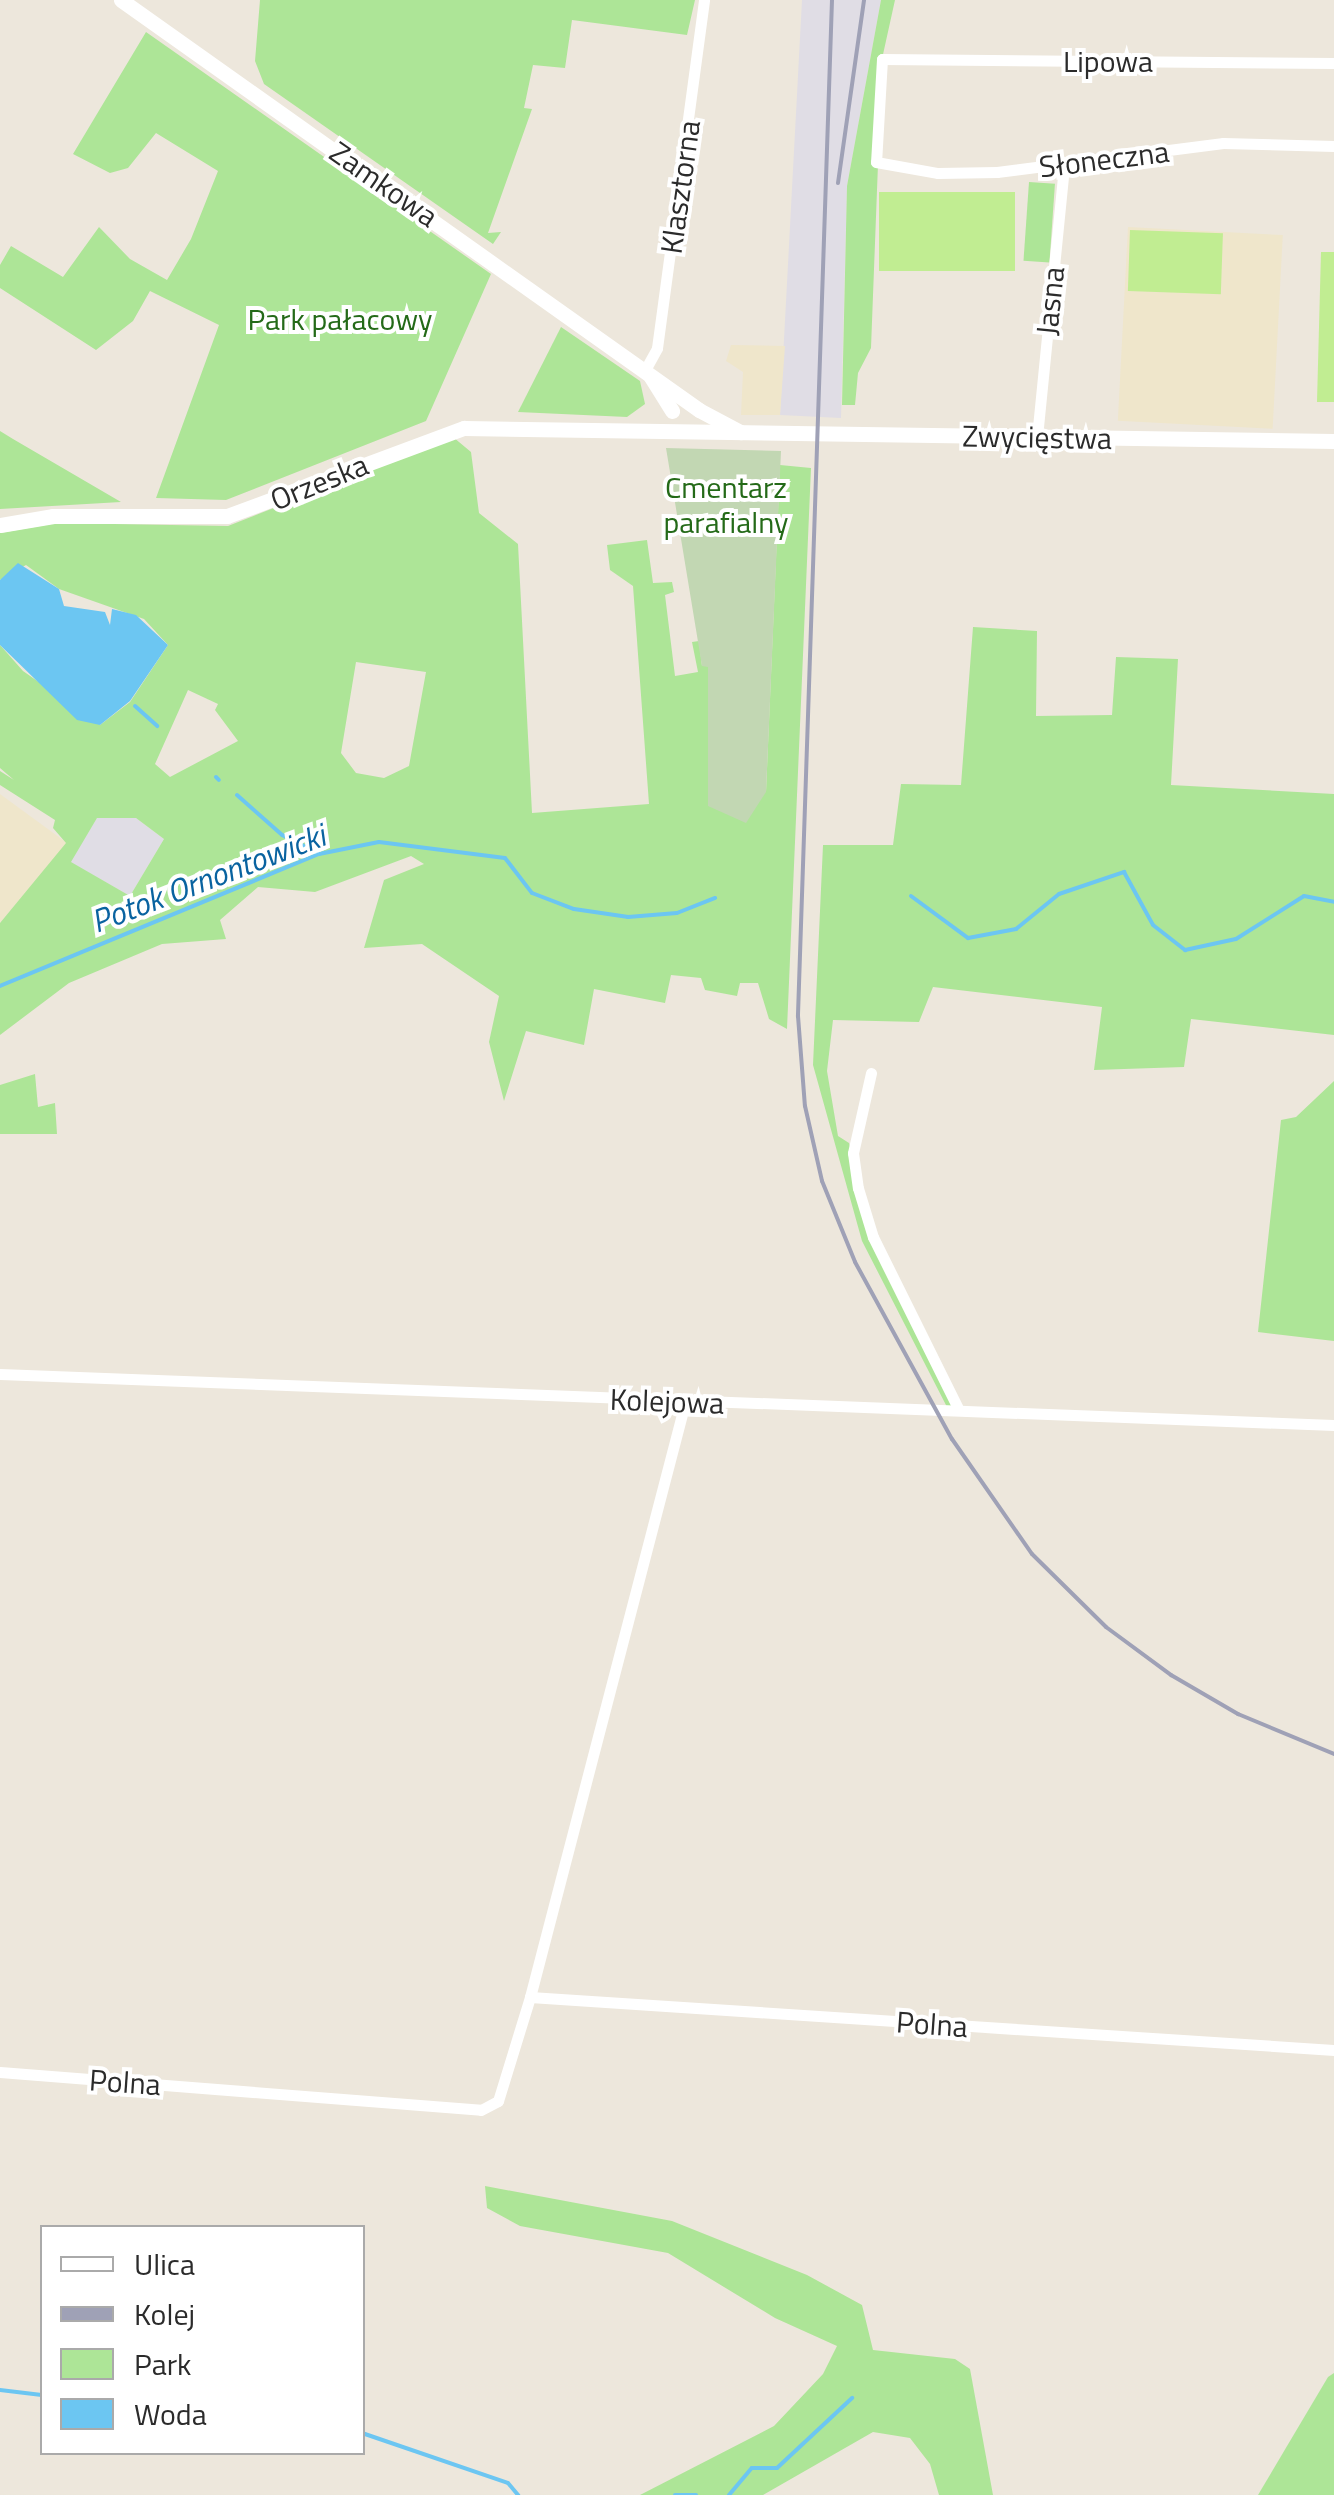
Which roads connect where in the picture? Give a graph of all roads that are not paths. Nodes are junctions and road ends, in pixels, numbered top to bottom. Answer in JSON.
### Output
{"nodes":[{"id":1,"x":121,"y":0,"type":"edge"},
{"id":2,"x":704,"y":0,"type":"edge"},
{"id":3,"x":1334,"y":63,"type":"edge"},
{"id":4,"x":1334,"y":146,"type":"edge"},
{"id":5,"x":876,"y":162,"type":"joint"},
{"id":6,"x":1064,"y":165,"type":"junction"},
{"id":7,"x":645,"y":370,"type":"junction"},
{"id":8,"x":695,"y":407,"type":"junction"},
{"id":9,"x":673,"y":420,"type":"junction"},
{"id":10,"x":694,"y":432,"type":"junction"},
{"id":11,"x":741,"y":432,"type":"junction"},
{"id":12,"x":1037,"y":437,"type":"junction"},
{"id":13,"x":1334,"y":441,"type":"edge"},
{"id":14,"x":0,"y":526,"type":"edge"},
{"id":15,"x":871,"y":1074,"type":"dead end"},
{"id":16,"x":0,"y":1374,"type":"edge"},
{"id":17,"x":685,"y":1404,"type":"junction"},
{"id":18,"x":959,"y":1410,"type":"junction"},
{"id":19,"x":1334,"y":1425,"type":"edge"},
{"id":20,"x":530,"y":1997,"type":"junction"},
{"id":21,"x":1334,"y":2050,"type":"edge"},
{"id":22,"x":0,"y":2072,"type":"edge"}],
"edges":[{"from":1,"to":7,"type":"street","name":"Zamkowa"},
{"from":2,"to":7,"type":"street","name":"Klasztorna"},
{"from":3,"to":5,"type":"street","name":"Lipowa"},
{"from":4,"to":6,"type":"street","name":"Słoneczna"},
{"from":5,"to":6,"type":"street","name":"Słoneczna"},
{"from":6,"to":12,"type":"street","name":"Jasna"},
{"from":7,"to":8,"type":"street","name":"Zamkowa"},
{"from":7,"to":9,"type":"street","name":"Zamkowa"},
{"from":8,"to":9,"type":"street","name":"Orzeska"},
{"from":8,"to":10,"type":"street"},
{"from":8,"to":11,"type":"street","name":"Zwycięstwa"},
{"from":9,"to":10,"type":"street","name":"Zwycięstwa"},
{"from":9,"to":14,"type":"street","name":"Orzeska"},
{"from":10,"to":11,"type":"street","name":"Zwycięstwa"},
{"from":11,"to":12,"type":"street","name":"Zwycięstwa"},
{"from":12,"to":13,"type":"street","name":"Zwycięstwa"},
{"from":15,"to":18,"type":"street"},
{"from":16,"to":17,"type":"street","name":"Kolejowa"},
{"from":17,"to":18,"type":"street","name":"Kolejowa"},
{"from":17,"to":20,"type":"street","name":"Polna"},
{"from":18,"to":19,"type":"street","name":"Kolejowa"},
{"from":20,"to":21,"type":"street","name":"Polna"},
{"from":20,"to":22,"type":"street","name":"Polna"}]}
